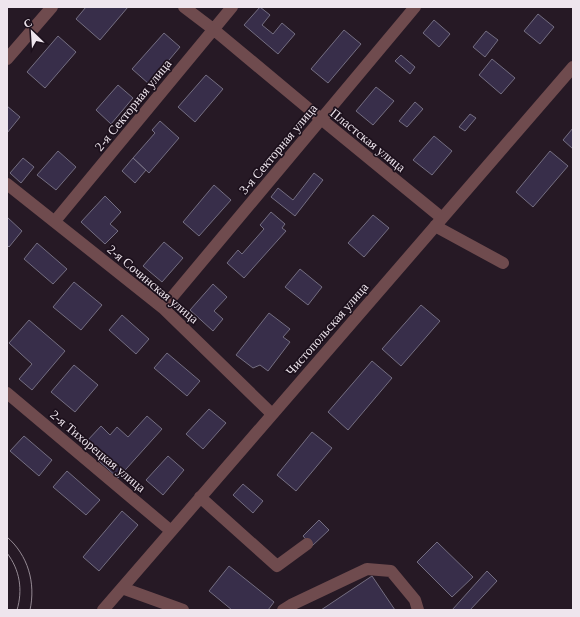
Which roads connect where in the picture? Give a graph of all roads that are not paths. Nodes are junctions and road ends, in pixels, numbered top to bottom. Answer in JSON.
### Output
{"nodes":[{"id":1,"x":52,"y":7,"type":"edge"},
{"id":2,"x":184,"y":7,"type":"edge"},
{"id":3,"x":232,"y":7,"type":"edge"},
{"id":4,"x":415,"y":7,"type":"edge"},
{"id":5,"x":213,"y":29,"type":"junction"},
{"id":6,"x":7,"y":60,"type":"edge"},
{"id":7,"x":573,"y":67,"type":"edge"},
{"id":8,"x":321,"y":119,"type":"junction"},
{"id":9,"x":7,"y":184,"type":"edge"},
{"id":10,"x":55,"y":221,"type":"junction"},
{"id":11,"x":439,"y":222,"type":"junction"},
{"id":12,"x":503,"y":263,"type":"dead end"},
{"id":13,"x":163,"y":308,"type":"junction"},
{"id":14,"x":7,"y":393,"type":"edge"},
{"id":15,"x":272,"y":414,"type":"junction"},
{"id":16,"x":200,"y":497,"type":"junction"},
{"id":17,"x":171,"y":531,"type":"junction"},
{"id":18,"x":307,"y":544,"type":"dead end"},
{"id":19,"x":122,"y":588,"type":"junction"},
{"id":20,"x":103,"y":610,"type":"edge"},
{"id":21,"x":183,"y":610,"type":"edge"},
{"id":22,"x":283,"y":610,"type":"edge"},
{"id":23,"x":418,"y":610,"type":"edge"}],
"edges":[{"from":1,"to":6,"type":"street"},
{"from":2,"to":5,"type":"street","name":"Пластская улица"},
{"from":3,"to":5,"type":"street","name":"2-я Секторная улица"},
{"from":4,"to":8,"type":"street","name":"3-я Секторная улица"},
{"from":5,"to":8,"type":"street","name":"Пластская улица"},
{"from":5,"to":10,"type":"street","name":"2-я Секторная улица"},
{"from":7,"to":11,"type":"street","name":"Чистопольская улица"},
{"from":8,"to":11,"type":"street","name":"Пластская улица"},
{"from":8,"to":13,"type":"street","name":"3-я Секторная улица"},
{"from":9,"to":10,"type":"street","name":"2-я Сочинская улица"},
{"from":10,"to":13,"type":"street","name":"2-я Сочинская улица"},
{"from":11,"to":12,"type":"street","name":"Пластская улица"},
{"from":11,"to":15,"type":"street","name":"Чистопольская улица"},
{"from":13,"to":15,"type":"street","name":"2-я Сочинская улица"},
{"from":14,"to":17,"type":"street","name":"2-я Тихорецкая улица"},
{"from":15,"to":16,"type":"street","name":"Чистопольская улица"},
{"from":16,"to":17,"type":"street","name":"Чистопольская улица"},
{"from":16,"to":18,"type":"street"},
{"from":17,"to":19,"type":"street","name":"Чистопольская улица"},
{"from":19,"to":20,"type":"street","name":"Чистопольская улица"},
{"from":19,"to":21,"type":"street"},
{"from":22,"to":23,"type":"street"}]}
